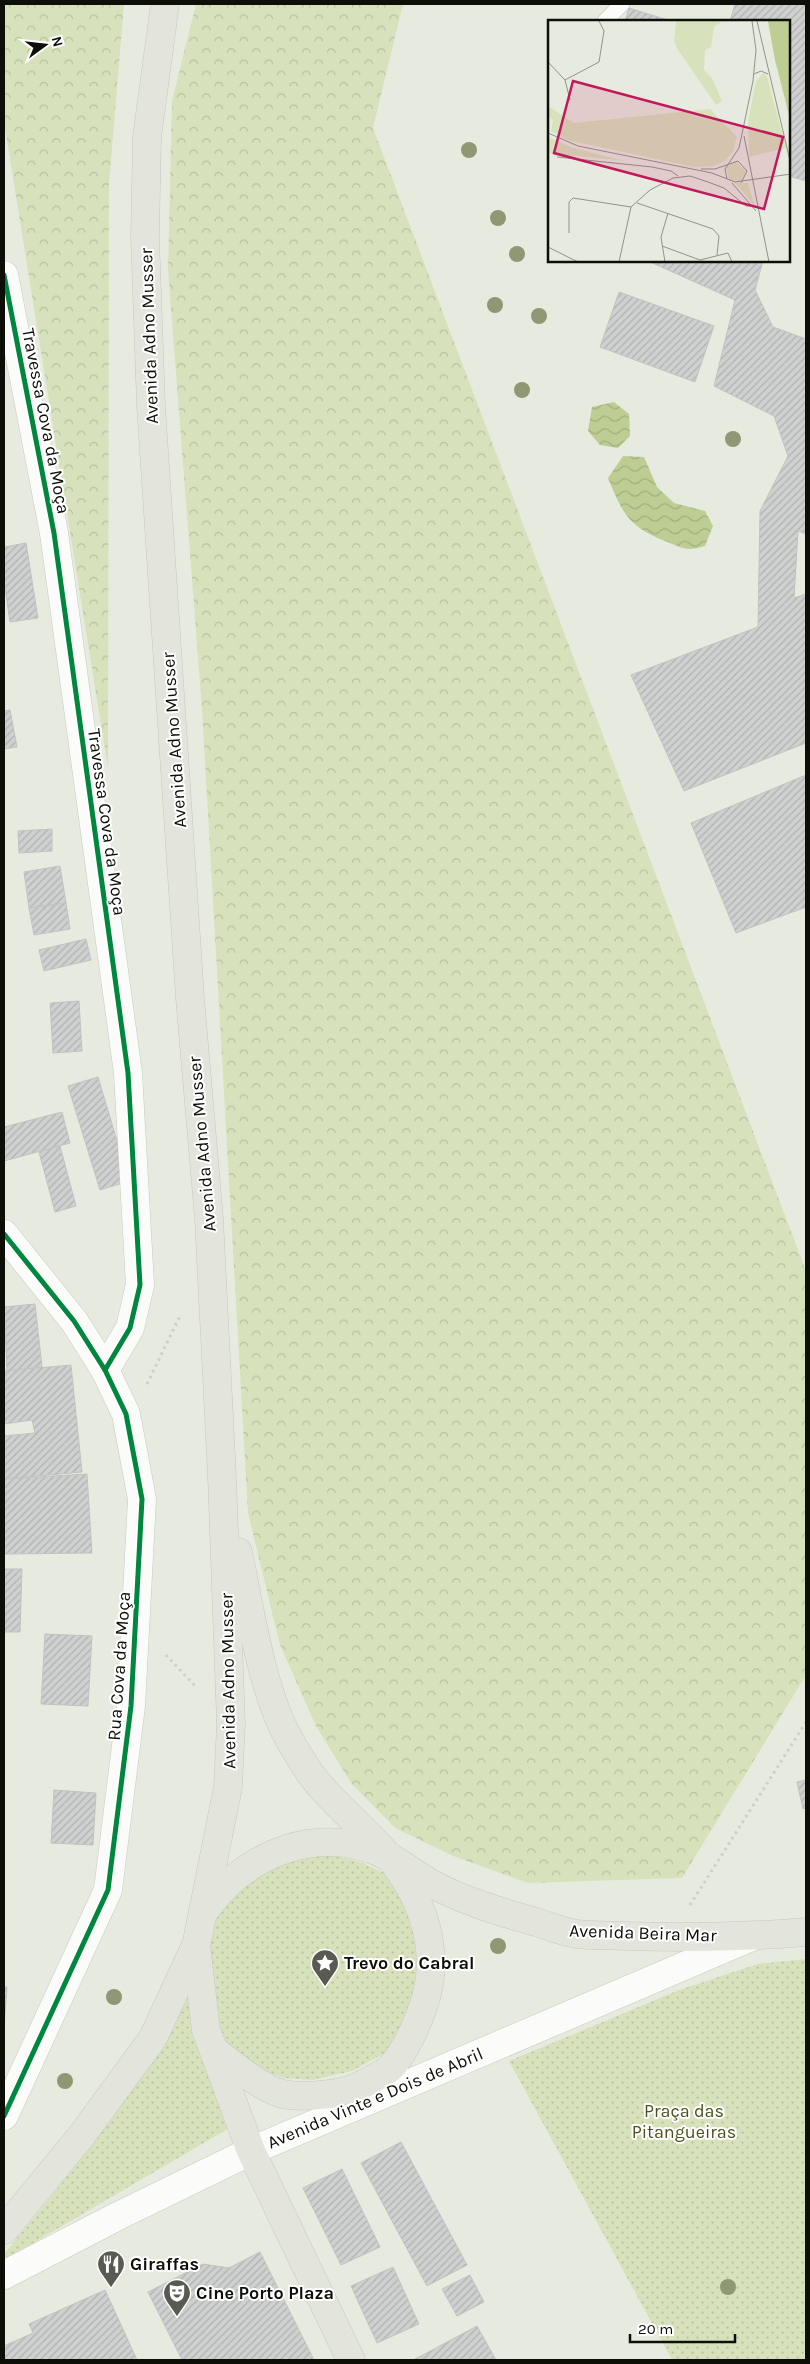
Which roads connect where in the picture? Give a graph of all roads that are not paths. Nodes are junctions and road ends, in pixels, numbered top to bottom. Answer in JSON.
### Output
{"nodes":[{"id":1,"x":165,"y":4,"type":"edge"},
{"id":2,"x":622,"y":4,"type":"edge"},
{"id":3,"x":606,"y":20,"type":"edge"},
{"id":4,"x":4,"y":275,"type":"edge"},
{"id":5,"x":4,"y":1234,"type":"edge"},
{"id":6,"x":105,"y":1370,"type":"junction"},
{"id":7,"x":222,"y":1477,"type":"junction"},
{"id":8,"x":389,"y":1857,"type":"junction"},
{"id":9,"x":204,"y":1912,"type":"junction"},
{"id":10,"x":806,"y":1932,"type":"edge"},
{"id":11,"x":754,"y":1936,"type":"junction"},
{"id":12,"x":196,"y":1946,"type":"junction"},
{"id":13,"x":214,"y":2050,"type":"junction"},
{"id":14,"x":4,"y":2116,"type":"edge"},
{"id":15,"x":251,"y":2151,"type":"junction"},
{"id":16,"x":4,"y":2230,"type":"edge"},
{"id":17,"x":4,"y":2275,"type":"edge"},
{"id":18,"x":352,"y":2360,"type":"edge"}],
"edges":[{"from":1,"to":7,"type":"main road","name":"Avenida Adno Musser"},
{"from":2,"to":3,"type":"lane"},
{"from":4,"to":6,"type":"street","name":"Travessa Cova da Moça"},
{"from":5,"to":6,"type":"street","name":"Rua Cova da Moça"},
{"from":6,"to":14,"type":"street","name":"Rua Cova da Moça"},
{"from":7,"to":8,"type":"main road","name":"Avenida Adno Musser"},
{"from":7,"to":9,"type":"main road","name":"Avenida Adno Musser"},
{"from":8,"to":9,"type":"main road"},
{"from":8,"to":11,"type":"main road","name":"Avenida Beira Mar"},
{"from":8,"to":13,"type":"main road"},
{"from":9,"to":12,"type":"main road","name":"Avenida Adno Musser"},
{"from":10,"to":11,"type":"main road","name":"Avenida Beira Mar"},
{"from":11,"to":15,"type":"street","name":"Avenida Vinte e Dois de Abril"},
{"from":12,"to":13,"type":"main road"},
{"from":12,"to":16,"type":"main road"},
{"from":13,"to":15,"type":"main road"},
{"from":15,"to":17,"type":"street","name":"Avenida Vinte e Dois de Abril"},
{"from":15,"to":18,"type":"main road"}]}
